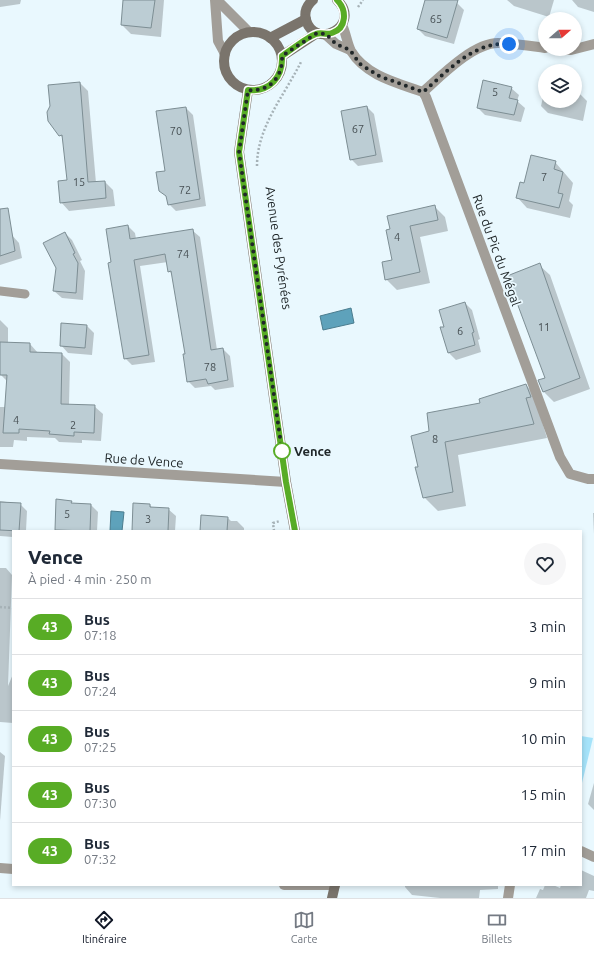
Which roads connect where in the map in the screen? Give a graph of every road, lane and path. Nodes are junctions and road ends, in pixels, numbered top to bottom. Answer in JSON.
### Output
{"nodes":[{"id":1,"x":216,"y":0,"type":"edge"},
{"id":2,"x":313,"y":0,"type":"edge"},
{"id":3,"x":337,"y":0,"type":"edge"},
{"id":4,"x":363,"y":0,"type":"edge"},
{"id":5,"x":357,"y":11,"type":"dead end"},
{"id":6,"x":306,"y":19,"type":"junction"},
{"id":7,"x":342,"y":25,"type":"junction"},
{"id":8,"x":250,"y":32,"type":"junction"},
{"id":9,"x":322,"y":34,"type":"junction"},
{"id":10,"x":270,"y":38,"type":"junction"},
{"id":11,"x":594,"y":44,"type":"edge"},
{"id":12,"x":538,"y":47,"type":"edge"},
{"id":13,"x":582,"y":47,"type":"edge"},
{"id":14,"x":350,"y":50,"type":"junction"},
{"id":15,"x":225,"y":54,"type":"junction"},
{"id":16,"x":282,"y":56,"type":"junction"},
{"id":17,"x":302,"y":59,"type":"dead end"},
{"id":18,"x":248,"y":90,"type":"junction"},
{"id":19,"x":423,"y":92,"type":"junction"},
{"id":20,"x":257,"y":170,"type":"dead end"},
{"id":21,"x":0,"y":291,"type":"edge"},
{"id":22,"x":25,"y":294,"type":"dead end"},
{"id":23,"x":0,"y":464,"type":"edge"},
{"id":24,"x":594,"y":479,"type":"edge"},
{"id":25,"x":286,"y":482,"type":"junction"},
{"id":26,"x":293,"y":519,"type":"junction"},
{"id":27,"x":274,"y":530,"type":"edge"},
{"id":28,"x":295,"y":530,"type":"edge"},
{"id":29,"x":0,"y":608,"type":"edge"},
{"id":30,"x":12,"y":608,"type":"edge"},
{"id":31,"x":582,"y":851,"type":"edge"},
{"id":32,"x":594,"y":857,"type":"edge"},
{"id":33,"x":0,"y":868,"type":"edge"},
{"id":34,"x":12,"y":869,"type":"edge"},
{"id":35,"x":335,"y":886,"type":"edge"},
{"id":36,"x":510,"y":886,"type":"edge"},
{"id":37,"x":332,"y":898,"type":"edge"},
{"id":38,"x":508,"y":898,"type":"edge"}],
"edges":[{"from":1,"to":8,"type":"street"},
{"from":1,"to":15,"type":"street"},
{"from":2,"to":6,"type":"main road"},
{"from":3,"to":7,"type":"main road"},
{"from":4,"to":5,"type":"path"},
{"from":6,"to":9,"type":"main road"},
{"from":6,"to":10,"type":"main road"},
{"from":7,"to":9,"type":"main road"},
{"from":7,"to":14,"type":"street"},
{"from":8,"to":10,"type":"main road"},
{"from":8,"to":15,"type":"main road"},
{"from":9,"to":14,"type":"street"},
{"from":9,"to":16,"type":"main road"},
{"from":10,"to":16,"type":"main road"},
{"from":11,"to":13,"type":"street"},
{"from":12,"to":19,"type":"street"},
{"from":14,"to":19,"type":"street"},
{"from":15,"to":18,"type":"main road"},
{"from":16,"to":18,"type":"main road"},
{"from":17,"to":20,"type":"path","name":"Avenue des Pyrénées"},
{"from":18,"to":25,"type":"main road","name":"Avenue des Pyrénées"},
{"from":19,"to":24,"type":"street","name":"Rue du Pic du Mégal"},
{"from":21,"to":22,"type":"lane"},
{"from":23,"to":25,"type":"street","name":"Rue de Vence"},
{"from":25,"to":26,"type":"main road","name":"Avenue des Pyrénées"},
{"from":26,"to":27,"type":"path"},
{"from":26,"to":28,"type":"main road","name":"Avenue des Pyrénées"},
{"from":29,"to":30,"type":"path"},
{"from":31,"to":32,"type":"street"},
{"from":33,"to":34,"type":"street"},
{"from":35,"to":37,"type":"main road"},
{"from":36,"to":38,"type":"street"}]}
